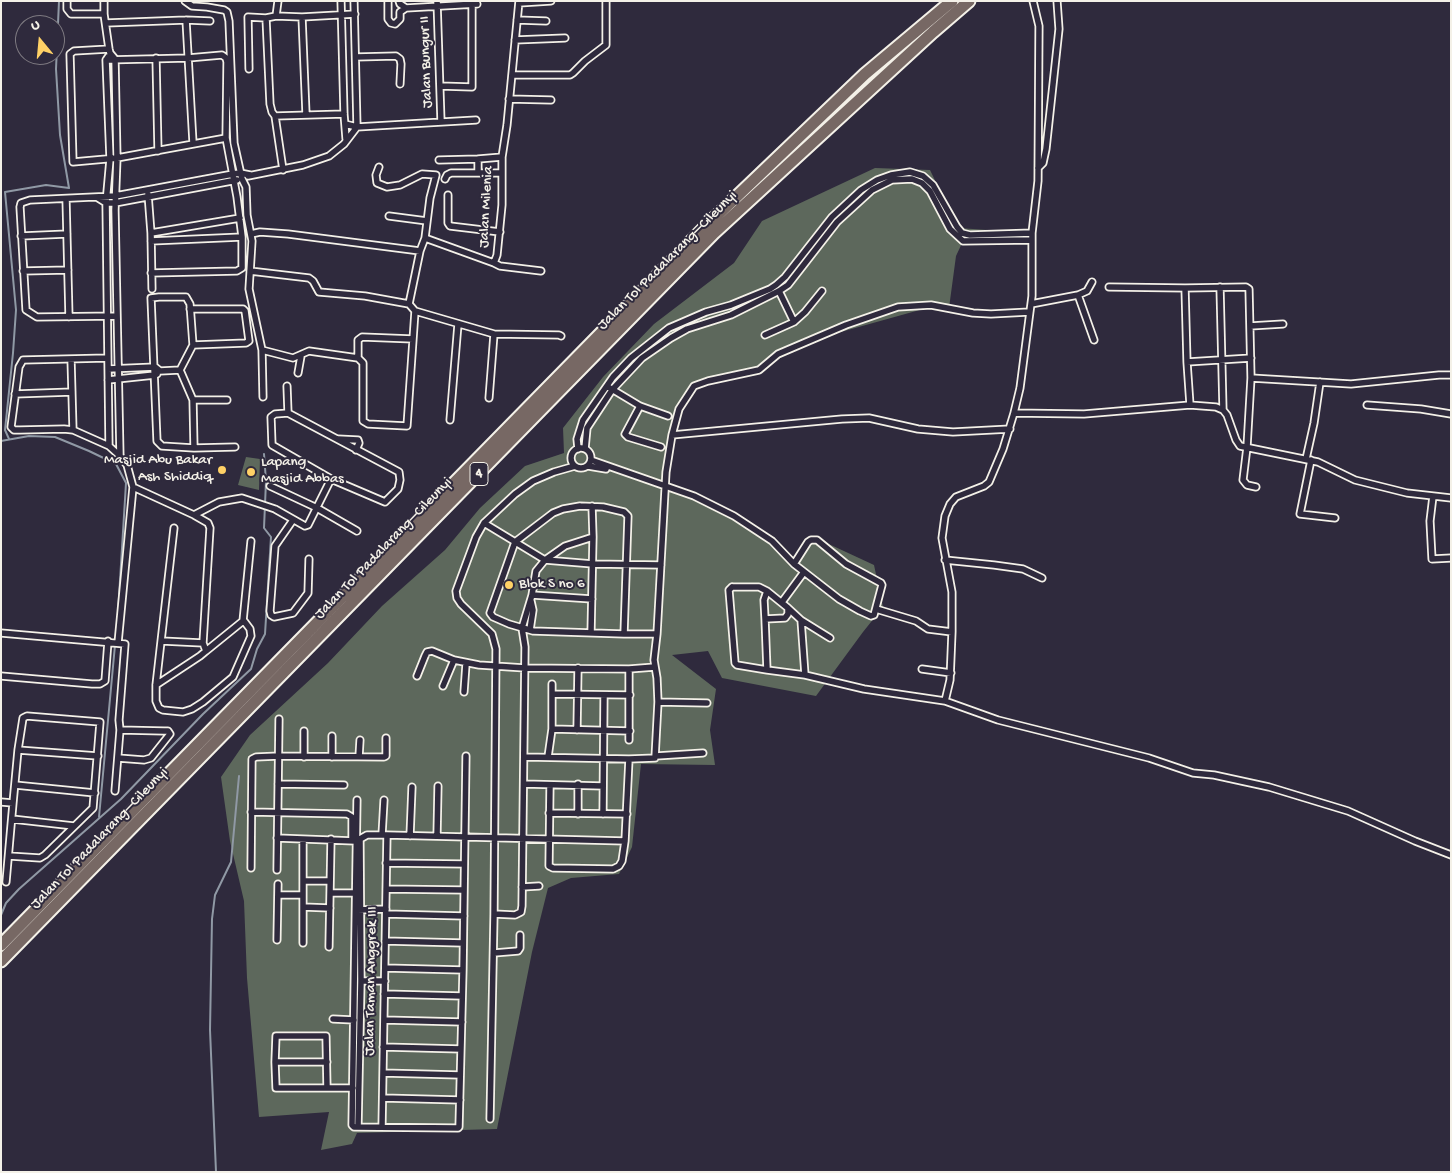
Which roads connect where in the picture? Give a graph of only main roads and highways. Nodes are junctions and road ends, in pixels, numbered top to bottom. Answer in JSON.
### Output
{"nodes":[{"id":1,"x":952,"y":1,"type":"edge"},
{"id":2,"x":970,"y":1,"type":"edge"},
{"id":3,"x":1,"y":945,"type":"edge"},
{"id":4,"x":1,"y":961,"type":"edge"}],
"edges":[{"from":1,"to":3,"type":"highway","name":"Jalan Tol Padalarang–Cileunyi","number":"4"},
{"from":2,"to":4,"type":"highway","name":"Jalan Tol Padalarang–Cileunyi","number":"4"}]}
